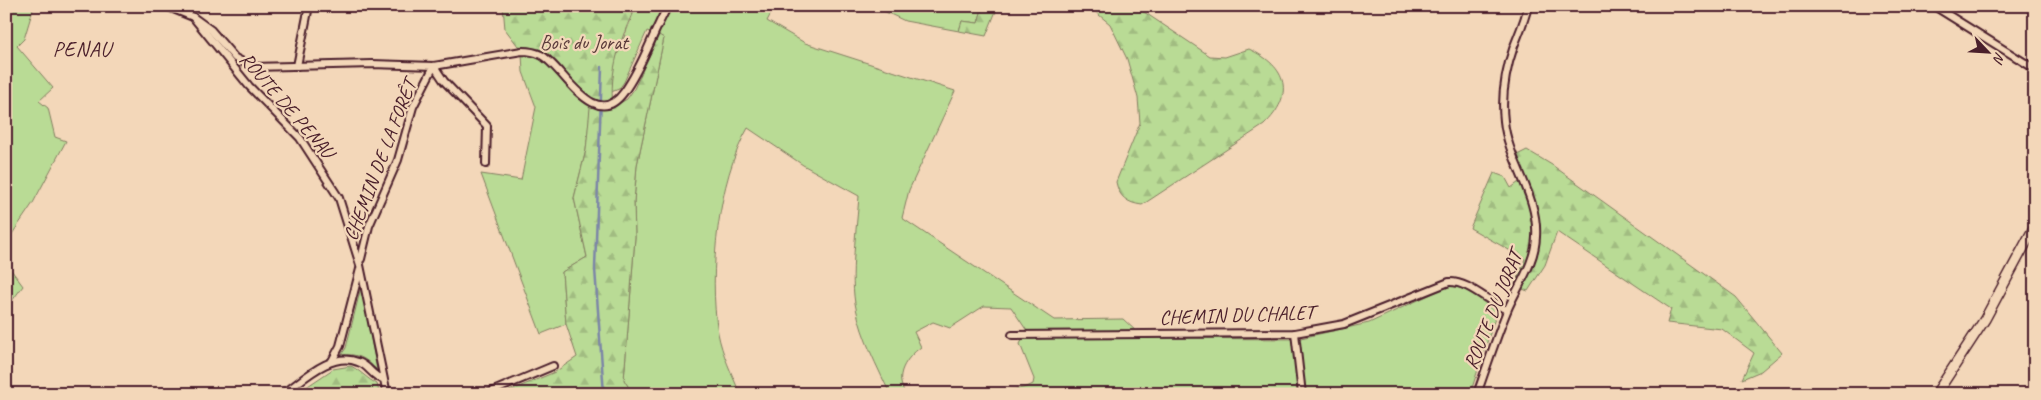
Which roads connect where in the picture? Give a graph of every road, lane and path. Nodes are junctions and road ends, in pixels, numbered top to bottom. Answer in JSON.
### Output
{"nodes":[{"id":1,"x":309,"y":6,"type":"edge"},
{"id":2,"x":668,"y":6,"type":"edge"},
{"id":3,"x":1528,"y":6,"type":"edge"},
{"id":4,"x":1934,"y":6,"type":"edge"},
{"id":5,"x":171,"y":7,"type":"edge"},
{"id":6,"x":193,"y":17,"type":"junction"},
{"id":7,"x":297,"y":66,"type":"junction"},
{"id":8,"x":434,"y":66,"type":"junction"},
{"id":9,"x":2035,"y":69,"type":"edge"},
{"id":10,"x":486,"y":164,"type":"dead end"},
{"id":11,"x":2035,"y":226,"type":"edge"},
{"id":12,"x":360,"y":266,"type":"junction"},
{"id":13,"x":1507,"y":310,"type":"junction"},
{"id":14,"x":1295,"y":333,"type":"junction"},
{"id":15,"x":1012,"y":336,"type":"dead end"},
{"id":16,"x":332,"y":361,"type":"junction"},
{"id":17,"x":553,"y":366,"type":"dead end"},
{"id":18,"x":383,"y":379,"type":"junction"},
{"id":19,"x":283,"y":394,"type":"edge"},
{"id":20,"x":388,"y":394,"type":"edge"},
{"id":21,"x":486,"y":394,"type":"edge"},
{"id":22,"x":1302,"y":394,"type":"edge"},
{"id":23,"x":1477,"y":394,"type":"edge"},
{"id":24,"x":1936,"y":394,"type":"edge"}],
"edges":[{"from":1,"to":7,"type":"street"},
{"from":2,"to":8,"type":"street"},
{"from":3,"to":13,"type":"street","name":"ROUTE DU JORAT"},
{"from":4,"to":9,"type":"street"},
{"from":5,"to":6,"type":"street","name":"ROUTE DE PENAU"},
{"from":6,"to":7,"type":"street"},
{"from":6,"to":12,"type":"street","name":"ROUTE DE PENAU"},
{"from":7,"to":8,"type":"street"},
{"from":8,"to":10,"type":"street","name":"CHEMIN DE LA FORÊT"},
{"from":8,"to":12,"type":"street","name":"CHEMIN DE LA FORÊT"},
{"from":11,"to":24,"type":"main road"},
{"from":12,"to":16,"type":"street","name":"CHEMIN DE LA FORÊT"},
{"from":12,"to":18,"type":"street","name":"ROUTE DE PENAU"},
{"from":13,"to":14,"type":"street","name":"CHEMIN DU CHALET"},
{"from":13,"to":23,"type":"street","name":"ROUTE DU JORAT"},
{"from":14,"to":15,"type":"street","name":"CHEMIN DU CHALET"},
{"from":14,"to":22,"type":"street"},
{"from":16,"to":18,"type":"street"},
{"from":16,"to":19,"type":"street"},
{"from":17,"to":21,"type":"street"},
{"from":18,"to":20,"type":"street","name":"ROUTE DE PENAU"}]}
